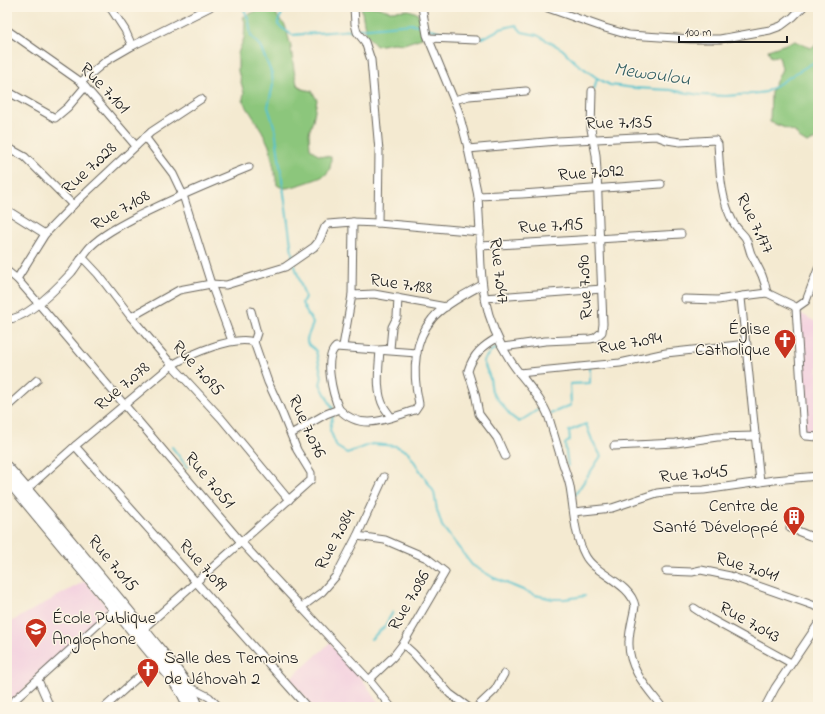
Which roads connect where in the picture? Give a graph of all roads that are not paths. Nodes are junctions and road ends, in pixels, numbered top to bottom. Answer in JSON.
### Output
{"nodes":[{"id":1,"x":110,"y":7,"type":"edge"},
{"id":2,"x":210,"y":7,"type":"edge"},
{"id":3,"x":354,"y":7,"type":"edge"},
{"id":4,"x":422,"y":7,"type":"edge"},
{"id":5,"x":545,"y":7,"type":"edge"},
{"id":6,"x":803,"y":7,"type":"edge"},
{"id":7,"x":7,"y":30,"type":"edge"},
{"id":8,"x":429,"y":38,"type":"junction"},
{"id":9,"x":476,"y":40,"type":"dead end"},
{"id":10,"x":132,"y":46,"type":"junction"},
{"id":11,"x":83,"y":85,"type":"junction"},
{"id":12,"x":7,"y":91,"type":"edge"},
{"id":13,"x":526,"y":91,"type":"dead end"},
{"id":14,"x":592,"y":91,"type":"dead end"},
{"id":15,"x":201,"y":99,"type":"dead end"},
{"id":16,"x":454,"y":100,"type":"junction"},
{"id":17,"x":145,"y":137,"type":"junction"},
{"id":18,"x":594,"y":139,"type":"junction"},
{"id":19,"x":718,"y":142,"type":"joint"},
{"id":20,"x":136,"y":146,"type":"junction"},
{"id":21,"x":7,"y":147,"type":"edge"},
{"id":22,"x":468,"y":149,"type":"junction"},
{"id":23,"x":249,"y":167,"type":"dead end"},
{"id":24,"x":661,"y":184,"type":"dead end"},
{"id":25,"x":597,"y":188,"type":"junction"},
{"id":26,"x":183,"y":195,"type":"junction"},
{"id":27,"x":478,"y":196,"type":"junction"},
{"id":28,"x":73,"y":205,"type":"junction"},
{"id":29,"x":7,"y":210,"type":"edge"},
{"id":30,"x":352,"y":222,"type":"junction"},
{"id":31,"x":378,"y":223,"type":"junction"},
{"id":32,"x":480,"y":232,"type":"junction"},
{"id":33,"x":45,"y":234,"type":"junction"},
{"id":34,"x":681,"y":234,"type":"dead end"},
{"id":35,"x":599,"y":239,"type":"junction"},
{"id":36,"x":480,"y":246,"type":"junction"},
{"id":37,"x":82,"y":257,"type":"junction"},
{"id":38,"x":818,"y":269,"type":"edge"},
{"id":39,"x":7,"y":271,"type":"edge"},
{"id":40,"x":17,"y":279,"type":"junction"},
{"id":41,"x":211,"y":284,"type":"junction"},
{"id":42,"x":482,"y":285,"type":"junction"},
{"id":43,"x":811,"y":288,"type":"junction"},
{"id":44,"x":602,"y":289,"type":"junction"},
{"id":45,"x":818,"y":291,"type":"edge"},
{"id":46,"x":767,"y":293,"type":"junction"},
{"id":47,"x":352,"y":295,"type":"junction"},
{"id":48,"x":743,"y":296,"type":"junction"},
{"id":49,"x":398,"y":298,"type":"junction"},
{"id":50,"x":484,"y":298,"type":"junction"},
{"id":51,"x":684,"y":299,"type":"dead end"},
{"id":52,"x":38,"y":303,"type":"junction"},
{"id":53,"x":446,"y":307,"type":"junction"},
{"id":54,"x":796,"y":308,"type":"junction"},
{"id":55,"x":251,"y":311,"type":"dead end"},
{"id":56,"x":131,"y":317,"type":"junction"},
{"id":57,"x":7,"y":319,"type":"edge"},
{"id":58,"x":497,"y":338,"type":"junction"},
{"id":59,"x":232,"y":341,"type":"junction"},
{"id":60,"x":254,"y":342,"type":"junction"},
{"id":61,"x":747,"y":344,"type":"junction"},
{"id":62,"x":343,"y":346,"type":"junction"},
{"id":63,"x":503,"y":346,"type":"junction"},
{"id":64,"x":380,"y":350,"type":"junction"},
{"id":65,"x":417,"y":353,"type":"junction"},
{"id":66,"x":172,"y":365,"type":"junction"},
{"id":67,"x":519,"y":373,"type":"junction"},
{"id":68,"x":37,"y":380,"type":"dead end"},
{"id":69,"x":124,"y":405,"type":"junction"},
{"id":70,"x":7,"y":407,"type":"edge"},
{"id":71,"x":339,"y":409,"type":"junction"},
{"id":72,"x":391,"y":417,"type":"junction"},
{"id":73,"x":291,"y":434,"type":"junction"},
{"id":74,"x":756,"y":436,"type":"junction"},
{"id":75,"x":818,"y":437,"type":"edge"},
{"id":76,"x":74,"y":446,"type":"junction"},
{"id":77,"x":614,"y":446,"type":"dead end"},
{"id":78,"x":505,"y":456,"type":"dead end"},
{"id":79,"x":7,"y":467,"type":"edge"},
{"id":80,"x":818,"y":476,"type":"edge"},
{"id":81,"x":384,"y":477,"type":"dead end"},
{"id":82,"x":7,"y":479,"type":"edge"},
{"id":83,"x":760,"y":482,"type":"junction"},
{"id":84,"x":27,"y":489,"type":"junction"},
{"id":85,"x":290,"y":500,"type":"junction"},
{"id":86,"x":574,"y":512,"type":"junction"},
{"id":87,"x":790,"y":528,"type":"dead end"},
{"id":88,"x":357,"y":536,"type":"junction"},
{"id":89,"x":818,"y":538,"type":"edge"},
{"id":90,"x":241,"y":542,"type":"junction"},
{"id":91,"x":666,"y":571,"type":"dead end"},
{"id":92,"x":195,"y":582,"type":"junction"},
{"id":93,"x":302,"y":607,"type":"junction"},
{"id":94,"x":818,"y":607,"type":"edge"},
{"id":95,"x":694,"y":608,"type":"dead end"},
{"id":96,"x":115,"y":609,"type":"junction"},
{"id":97,"x":818,"y":624,"type":"edge"},
{"id":98,"x":143,"y":629,"type":"junction"},
{"id":99,"x":403,"y":644,"type":"junction"},
{"id":100,"x":156,"y":661,"type":"junction"},
{"id":101,"x":791,"y":663,"type":"junction"},
{"id":102,"x":504,"y":674,"type":"dead end"},
{"id":103,"x":38,"y":680,"type":"junction"},
{"id":104,"x":369,"y":680,"type":"junction"},
{"id":105,"x":188,"y":687,"type":"junction"},
{"id":106,"x":8,"y":707,"type":"edge"},
{"id":107,"x":50,"y":707,"type":"edge"},
{"id":108,"x":105,"y":707,"type":"edge"},
{"id":109,"x":189,"y":707,"type":"edge"},
{"id":110,"x":198,"y":707,"type":"edge"},
{"id":111,"x":219,"y":707,"type":"edge"},
{"id":112,"x":307,"y":707,"type":"edge"},
{"id":113,"x":391,"y":707,"type":"edge"},
{"id":114,"x":468,"y":707,"type":"edge"},
{"id":115,"x":477,"y":707,"type":"edge"},
{"id":116,"x":662,"y":707,"type":"edge"},
{"id":117,"x":765,"y":707,"type":"edge"}],
"edges":[{"from":1,"to":10,"type":"street"},
{"from":2,"to":10,"type":"street"},
{"from":3,"to":31,"type":"street"},
{"from":4,"to":8,"type":"street"},
{"from":5,"to":6,"type":"street"},
{"from":7,"to":11,"type":"street","name":"Rue 7.101"},
{"from":8,"to":9,"type":"street"},
{"from":8,"to":16,"type":"street"},
{"from":10,"to":11,"type":"street"},
{"from":11,"to":12,"type":"street"},
{"from":11,"to":20,"type":"street","name":"Rue 7.101"},
{"from":13,"to":16,"type":"street"},
{"from":14,"to":18,"type":"street","name":"Rue 7.090"},
{"from":15,"to":17,"type":"street","name":"Rue 7.028"},
{"from":16,"to":22,"type":"street"},
{"from":17,"to":20,"type":"street","name":"Rue 7.028"},
{"from":17,"to":26,"type":"street"},
{"from":18,"to":19,"type":"street","name":"Rue 7.135"},
{"from":18,"to":22,"type":"street","name":"Rue 7.135"},
{"from":18,"to":25,"type":"street","name":"Rue 7.090"},
{"from":19,"to":46,"type":"street","name":"Rue 7.177"},
{"from":20,"to":28,"type":"street","name":"Rue 7.028"},
{"from":21,"to":28,"type":"street"},
{"from":22,"to":27,"type":"street"},
{"from":23,"to":26,"type":"street","name":"Rue 7.108"},
{"from":24,"to":25,"type":"street","name":"Rue 7.092"},
{"from":25,"to":27,"type":"street","name":"Rue 7.092"},
{"from":25,"to":35,"type":"street","name":"Rue 7.090"},
{"from":26,"to":37,"type":"street","name":"Rue 7.108"},
{"from":26,"to":41,"type":"street"},
{"from":27,"to":32,"type":"street"},
{"from":28,"to":33,"type":"street","name":"Rue 7.028"},
{"from":29,"to":33,"type":"street"},
{"from":30,"to":31,"type":"street","name":"Rue 7.047"},
{"from":30,"to":41,"type":"street","name":"Rue 7.047"},
{"from":30,"to":47,"type":"street","name":"Rue 7.188"},
{"from":31,"to":32,"type":"street","name":"Rue 7.047"},
{"from":32,"to":36,"type":"street","name":"Rue 7.047"},
{"from":33,"to":40,"type":"street","name":"Rue 7.028"},
{"from":34,"to":35,"type":"street","name":"Rue 7.195"},
{"from":35,"to":36,"type":"street","name":"Rue 7.195"},
{"from":35,"to":44,"type":"street","name":"Rue 7.090"},
{"from":36,"to":42,"type":"street","name":"Rue 7.047"},
{"from":37,"to":52,"type":"street","name":"Rue 7.108"},
{"from":37,"to":56,"type":"street","name":"Rue 7.095"},
{"from":38,"to":43,"type":"street"},
{"from":39,"to":40,"type":"street","name":"Rue 7.051"},
{"from":40,"to":52,"type":"street","name":"Rue 7.051"},
{"from":41,"to":56,"type":"street","name":"Rue 7.047"},
{"from":41,"to":59,"type":"street"},
{"from":42,"to":50,"type":"street","name":"Rue 7.047"},
{"from":42,"to":53,"type":"street"},
{"from":43,"to":45,"type":"street"},
{"from":43,"to":54,"type":"street"},
{"from":44,"to":50,"type":"street"},
{"from":44,"to":63,"type":"street","name":"Rue 7.090"},
{"from":46,"to":48,"type":"street"},
{"from":46,"to":54,"type":"street"},
{"from":47,"to":49,"type":"street","name":"Rue 7.188"},
{"from":47,"to":62,"type":"street"},
{"from":48,"to":51,"type":"street"},
{"from":48,"to":61,"type":"street"},
{"from":49,"to":53,"type":"street","name":"Rue 7.188"},
{"from":49,"to":64,"type":"street"},
{"from":50,"to":58,"type":"street","name":"Rue 7.047"},
{"from":52,"to":57,"type":"street","name":"Rue 7.108"},
{"from":52,"to":69,"type":"street","name":"Rue 7.051"},
{"from":53,"to":65,"type":"street"},
{"from":54,"to":75,"type":"street"},
{"from":55,"to":60,"type":"street","name":"Rue 7.076"},
{"from":56,"to":66,"type":"street","name":"Rue 7.095"},
{"from":58,"to":63,"type":"street","name":"Rue 7.047"},
{"from":58,"to":78,"type":"street"},
{"from":59,"to":60,"type":"street","name":"Rue 7.078"},
{"from":59,"to":66,"type":"street","name":"Rue 7.078"},
{"from":60,"to":73,"type":"street","name":"Rue 7.076"},
{"from":61,"to":67,"type":"street","name":"Rue 7.094"},
{"from":61,"to":74,"type":"street"},
{"from":62,"to":64,"type":"street"},
{"from":62,"to":71,"type":"street"},
{"from":63,"to":67,"type":"street","name":"Rue 7.047"},
{"from":64,"to":65,"type":"street"},
{"from":64,"to":72,"type":"street"},
{"from":65,"to":72,"type":"street"},
{"from":66,"to":69,"type":"street","name":"Rue 7.078"},
{"from":66,"to":85,"type":"street","name":"Rue 7.095"},
{"from":67,"to":86,"type":"street","name":"Rue 7.047"},
{"from":68,"to":70,"type":"street"},
{"from":69,"to":76,"type":"street","name":"Rue 7.078"},
{"from":69,"to":90,"type":"street","name":"Rue 7.051"},
{"from":71,"to":72,"type":"street"},
{"from":71,"to":73,"type":"street"},
{"from":73,"to":85,"type":"street","name":"Rue 7.076"},
{"from":74,"to":77,"type":"street"},
{"from":74,"to":83,"type":"street"},
{"from":76,"to":84,"type":"street","name":"Rue 7.078"},
{"from":76,"to":92,"type":"street","name":"Rue 7.099"},
{"from":79,"to":84,"type":"main road","name":"Rue 7.015"},
{"from":80,"to":83,"type":"street","name":"Rue 7.045"},
{"from":81,"to":88,"type":"street","name":"Rue 7.084"},
{"from":82,"to":96,"type":"main road","name":"Rue 7.015"},
{"from":83,"to":86,"type":"street","name":"Rue 7.045"},
{"from":84,"to":98,"type":"main road","name":"Rue 7.015"},
{"from":85,"to":90,"type":"street","name":"Rue 7.076"},
{"from":86,"to":116,"type":"street","name":"Rue 7.047"},
{"from":87,"to":89,"type":"street"},
{"from":88,"to":93,"type":"street","name":"Rue 7.084"},
{"from":88,"to":99,"type":"street","name":"Rue 7.086"},
{"from":90,"to":92,"type":"street","name":"Rue 7.076"},
{"from":90,"to":93,"type":"street","name":"Rue 7.051"},
{"from":91,"to":94,"type":"street","name":"Rue 7.041"},
{"from":92,"to":98,"type":"street","name":"Rue 7.076"},
{"from":92,"to":112,"type":"street","name":"Rue 7.099"},
{"from":93,"to":104,"type":"street","name":"Rue 7.051"},
{"from":95,"to":101,"type":"street","name":"Rue 7.043"},
{"from":96,"to":100,"type":"main road","name":"Rue 7.015"},
{"from":96,"to":103,"type":"street"},
{"from":97,"to":101,"type":"street"},
{"from":98,"to":105,"type":"main road","name":"Rue 7.015"},
{"from":99,"to":104,"type":"street","name":"Rue 7.086"},
{"from":99,"to":114,"type":"street"},
{"from":100,"to":108,"type":"street"},
{"from":100,"to":109,"type":"main road","name":"Rue 7.015"},
{"from":101,"to":117,"type":"street"},
{"from":102,"to":115,"type":"street"},
{"from":103,"to":106,"type":"street"},
{"from":103,"to":107,"type":"street"},
{"from":104,"to":113,"type":"street","name":"Rue 7.051"},
{"from":105,"to":110,"type":"main road","name":"Rue 7.015"},
{"from":105,"to":111,"type":"street"}]}
